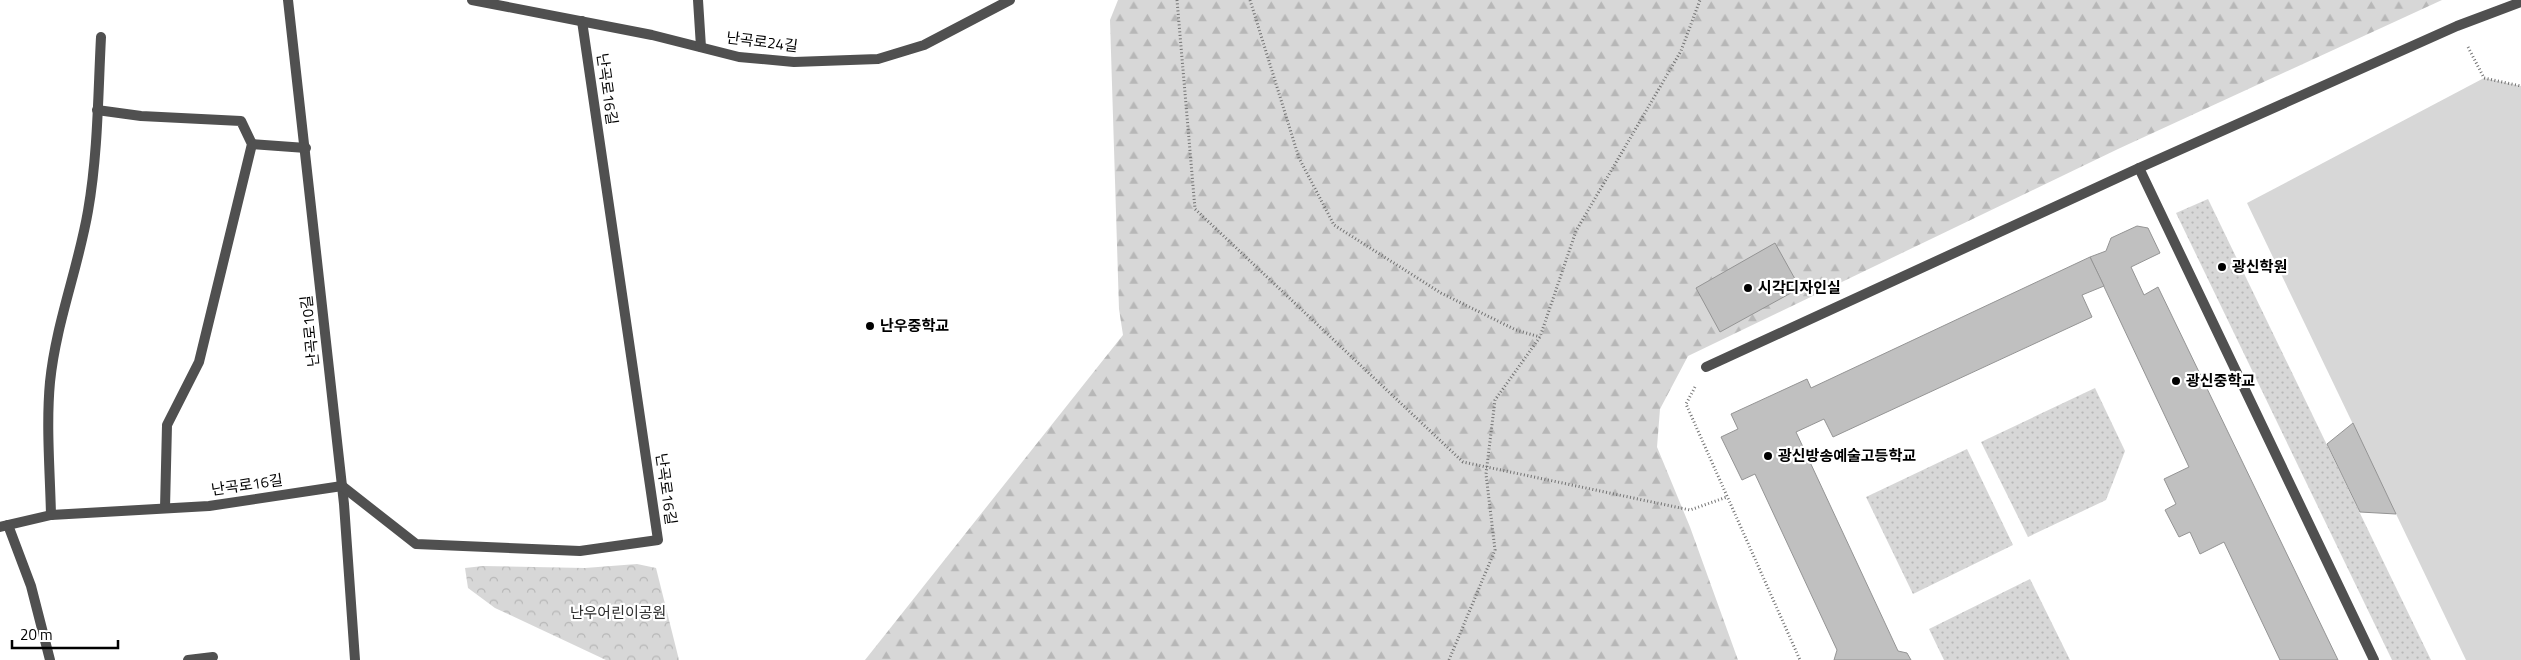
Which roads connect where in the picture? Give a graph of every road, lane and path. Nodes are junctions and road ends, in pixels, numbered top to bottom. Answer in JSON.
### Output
{"nodes":[{"id":1,"x":288,"y":0,"type":"edge"},
{"id":2,"x":472,"y":0,"type":"edge"},
{"id":3,"x":698,"y":0,"type":"edge"},
{"id":4,"x":1010,"y":0,"type":"edge"},
{"id":5,"x":1176,"y":0,"type":"edge"},
{"id":6,"x":1250,"y":0,"type":"edge"},
{"id":7,"x":1700,"y":0,"type":"edge"},
{"id":8,"x":2521,"y":2,"type":"edge"},
{"id":9,"x":582,"y":21,"type":"junction"},
{"id":10,"x":2457,"y":26,"type":"junction"},
{"id":11,"x":101,"y":37,"type":"dead end"},
{"id":12,"x":701,"y":48,"type":"junction"},
{"id":13,"x":2521,"y":86,"type":"edge"},
{"id":14,"x":97,"y":110,"type":"junction"},
{"id":15,"x":252,"y":144,"type":"junction"},
{"id":16,"x":306,"y":148,"type":"junction"},
{"id":17,"x":2139,"y":168,"type":"junction"},
{"id":18,"x":1540,"y":337,"type":"junction"},
{"id":19,"x":1706,"y":367,"type":"joint"},
{"id":20,"x":1487,"y":468,"type":"junction"},
{"id":21,"x":342,"y":486,"type":"junction"},
{"id":22,"x":1727,"y":497,"type":"junction"},
{"id":23,"x":164,"y":508,"type":"junction"},
{"id":24,"x":51,"y":515,"type":"junction"},
{"id":25,"x":4,"y":526,"type":"edge"},
{"id":26,"x":213,"y":657,"type":"dead end"},
{"id":27,"x":50,"y":660,"type":"edge"},
{"id":28,"x":188,"y":660,"type":"edge"},
{"id":29,"x":354,"y":660,"type":"edge"},
{"id":30,"x":1449,"y":660,"type":"edge"},
{"id":31,"x":1800,"y":660,"type":"edge"},
{"id":32,"x":2374,"y":660,"type":"edge"}],
"edges":[{"from":1,"to":16,"type":"street","name":"난곡로10길"},
{"from":2,"to":9,"type":"street","name":"난곡로24길"},
{"from":3,"to":12,"type":"street"},
{"from":4,"to":12,"type":"street","name":"난곡로24길"},
{"from":5,"to":20,"type":"path"},
{"from":6,"to":18,"type":"path"},
{"from":7,"to":18,"type":"path"},
{"from":8,"to":10,"type":"street"},
{"from":9,"to":12,"type":"street","name":"난곡로24길"},
{"from":9,"to":21,"type":"street","name":"난곡로16길"},
{"from":10,"to":13,"type":"path"},
{"from":10,"to":17,"type":"street"},
{"from":11,"to":14,"type":"street"},
{"from":14,"to":15,"type":"street"},
{"from":14,"to":24,"type":"street"},
{"from":15,"to":16,"type":"street"},
{"from":15,"to":23,"type":"street"},
{"from":16,"to":21,"type":"street","name":"난곡로10길"},
{"from":17,"to":19,"type":"street"},
{"from":17,"to":32,"type":"street"},
{"from":18,"to":20,"type":"path"},
{"from":19,"to":22,"type":"path"},
{"from":20,"to":22,"type":"path"},
{"from":20,"to":30,"type":"path"},
{"from":21,"to":23,"type":"street","name":"난곡로16길"},
{"from":21,"to":29,"type":"street","name":"난곡로10길"},
{"from":22,"to":31,"type":"path"},
{"from":23,"to":24,"type":"street","name":"난곡로16길"},
{"from":24,"to":25,"type":"street","name":"난곡로16길"},
{"from":25,"to":27,"type":"street"},
{"from":26,"to":28,"type":"street"}]}
